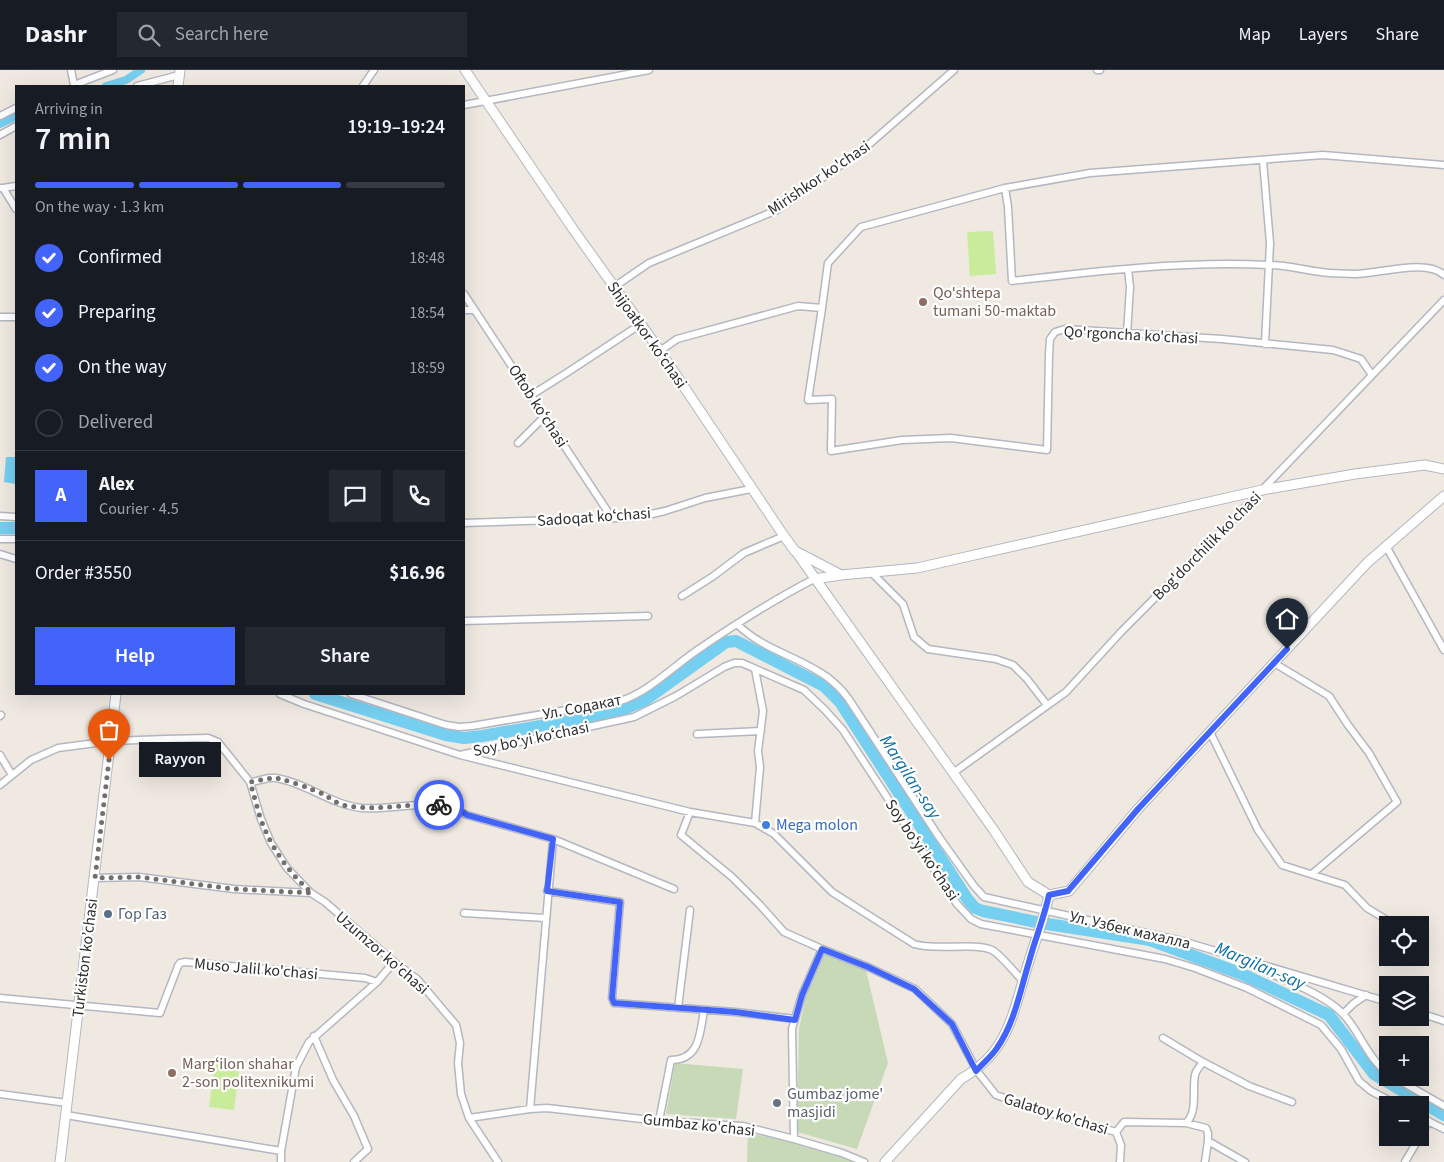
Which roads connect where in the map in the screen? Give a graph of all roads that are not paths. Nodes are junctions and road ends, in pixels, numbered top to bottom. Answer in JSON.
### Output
{"nodes":[{"id":1,"x":71,"y":70,"type":"edge"},
{"id":2,"x":113,"y":70,"type":"edge"},
{"id":3,"x":374,"y":70,"type":"edge"},
{"id":4,"x":465,"y":70,"type":"edge"},
{"id":5,"x":649,"y":70,"type":"edge"},
{"id":6,"x":954,"y":70,"type":"edge"},
{"id":7,"x":180,"y":73,"type":"edge"},
{"id":8,"x":73,"y":85,"type":"edge"},
{"id":9,"x":76,"y":85,"type":"edge"},
{"id":10,"x":140,"y":85,"type":"edge"},
{"id":11,"x":364,"y":85,"type":"edge"},
{"id":12,"x":485,"y":100,"type":"junction"},
{"id":13,"x":465,"y":105,"type":"edge"},
{"id":14,"x":15,"y":108,"type":"edge"},
{"id":15,"x":0,"y":116,"type":"edge"},
{"id":16,"x":15,"y":127,"type":"edge"},
{"id":17,"x":0,"y":135,"type":"edge"},
{"id":18,"x":1264,"y":161,"type":"junction"},
{"id":19,"x":1444,"y":165,"type":"edge"},
{"id":20,"x":15,"y":186,"type":"edge"},
{"id":21,"x":1,"y":188,"type":"edge"},
{"id":22,"x":1005,"y":188,"type":"junction"},
{"id":23,"x":15,"y":208,"type":"edge"},
{"id":24,"x":1270,"y":265,"type":"junction"},
{"id":25,"x":1128,"y":269,"type":"junction"},
{"id":26,"x":1444,"y":274,"type":"edge"},
{"id":27,"x":614,"y":287,"type":"junction"},
{"id":28,"x":465,"y":296,"type":"edge"},
{"id":29,"x":1444,"y":300,"type":"edge"},
{"id":30,"x":822,"y":308,"type":"junction"},
{"id":31,"x":465,"y":310,"type":"edge"},
{"id":32,"x":474,"y":310,"type":"junction"},
{"id":33,"x":15,"y":317,"type":"edge"},
{"id":34,"x":0,"y":318,"type":"edge"},
{"id":35,"x":641,"y":324,"type":"junction"},
{"id":36,"x":1127,"y":334,"type":"junction"},
{"id":37,"x":1265,"y":344,"type":"junction"},
{"id":38,"x":660,"y":351,"type":"junction"},
{"id":39,"x":1372,"y":375,"type":"junction"},
{"id":40,"x":530,"y":396,"type":"junction"},
{"id":41,"x":544,"y":418,"type":"junction"},
{"id":42,"x":518,"y":443,"type":"dead end"},
{"id":43,"x":1444,"y":469,"type":"edge"},
{"id":44,"x":751,"y":489,"type":"junction"},
{"id":45,"x":1262,"y":490,"type":"junction"},
{"id":46,"x":1444,"y":496,"type":"edge"},
{"id":47,"x":0,"y":516,"type":"edge"},
{"id":48,"x":15,"y":517,"type":"edge"},
{"id":49,"x":612,"y":518,"type":"junction"},
{"id":50,"x":465,"y":523,"type":"edge"},
{"id":51,"x":784,"y":536,"type":"junction"},
{"id":52,"x":0,"y":539,"type":"edge"},
{"id":53,"x":15,"y":539,"type":"edge"},
{"id":54,"x":1386,"y":546,"type":"junction"},
{"id":55,"x":795,"y":551,"type":"junction"},
{"id":56,"x":0,"y":554,"type":"edge"},
{"id":57,"x":15,"y":559,"type":"edge"},
{"id":58,"x":871,"y":572,"type":"junction"},
{"id":59,"x":845,"y":574,"type":"junction"},
{"id":60,"x":814,"y":579,"type":"junction"},
{"id":61,"x":682,"y":596,"type":"dead end"},
{"id":62,"x":648,"y":616,"type":"dead end"},
{"id":63,"x":465,"y":621,"type":"edge"},
{"id":64,"x":737,"y":624,"type":"junction"},
{"id":65,"x":1444,"y":650,"type":"edge"},
{"id":66,"x":1274,"y":663,"type":"junction"},
{"id":67,"x":755,"y":669,"type":"junction"},
{"id":68,"x":116,"y":695,"type":"edge"},
{"id":69,"x":282,"y":695,"type":"edge"},
{"id":70,"x":354,"y":695,"type":"edge"},
{"id":71,"x":1047,"y":705,"type":"junction"},
{"id":72,"x":761,"y":731,"type":"junction"},
{"id":73,"x":1210,"y":732,"type":"junction"},
{"id":74,"x":697,"y":734,"type":"dead end"},
{"id":75,"x":111,"y":741,"type":"junction"},
{"id":76,"x":0,"y":755,"type":"edge"},
{"id":77,"x":460,"y":755,"type":"junction"},
{"id":78,"x":953,"y":773,"type":"junction"},
{"id":79,"x":12,"y":775,"type":"junction"},
{"id":80,"x":250,"y":782,"type":"junction"},
{"id":81,"x":0,"y":785,"type":"edge"},
{"id":82,"x":690,"y":812,"type":"junction"},
{"id":83,"x":755,"y":823,"type":"junction"},
{"id":84,"x":553,"y":839,"type":"junction"},
{"id":85,"x":1312,"y":874,"type":"junction"},
{"id":86,"x":95,"y":878,"type":"junction"},
{"id":87,"x":674,"y":889,"type":"dead end"},
{"id":88,"x":547,"y":891,"type":"junction"},
{"id":89,"x":312,"y":893,"type":"junction"},
{"id":90,"x":1049,"y":895,"type":"junction"},
{"id":91,"x":690,"y":910,"type":"dead end"},
{"id":92,"x":1046,"y":911,"type":"junction"},
{"id":93,"x":464,"y":913,"type":"dead end"},
{"id":94,"x":1380,"y":916,"type":"edge"},
{"id":95,"x":545,"y":918,"type":"junction"},
{"id":96,"x":1038,"y":935,"type":"junction"},
{"id":97,"x":822,"y":949,"type":"junction"},
{"id":98,"x":1226,"y":954,"type":"junction"},
{"id":99,"x":394,"y":962,"type":"junction"},
{"id":100,"x":1023,"y":981,"type":"junction"},
{"id":101,"x":377,"y":982,"type":"junction"},
{"id":102,"x":1366,"y":995,"type":"junction"},
{"id":103,"x":0,"y":998,"type":"edge"},
{"id":104,"x":1379,"y":999,"type":"edge"},
{"id":105,"x":79,"y":1006,"type":"junction"},
{"id":106,"x":678,"y":1008,"type":"junction"},
{"id":107,"x":704,"y":1010,"type":"junction"},
{"id":108,"x":1343,"y":1014,"type":"junction"},
{"id":109,"x":1429,"y":1016,"type":"edge"},
{"id":110,"x":795,"y":1020,"type":"junction"},
{"id":111,"x":1444,"y":1021,"type":"edge"},
{"id":112,"x":314,"y":1036,"type":"junction"},
{"id":113,"x":1164,"y":1038,"type":"dead end"},
{"id":114,"x":1203,"y":1062,"type":"junction"},
{"id":115,"x":1379,"y":1063,"type":"edge"},
{"id":116,"x":976,"y":1071,"type":"junction"},
{"id":117,"x":1409,"y":1086,"type":"edge"},
{"id":118,"x":0,"y":1094,"type":"edge"},
{"id":119,"x":1381,"y":1096,"type":"edge"},
{"id":120,"x":1292,"y":1102,"type":"dead end"},
{"id":121,"x":67,"y":1103,"type":"junction"},
{"id":122,"x":1444,"y":1106,"type":"edge"},
{"id":123,"x":530,"y":1109,"type":"junction"},
{"id":124,"x":66,"y":1115,"type":"junction"},
{"id":125,"x":470,"y":1118,"type":"junction"},
{"id":126,"x":659,"y":1121,"type":"junction"},
{"id":127,"x":1429,"y":1121,"type":"edge"},
{"id":128,"x":1186,"y":1123,"type":"junction"},
{"id":129,"x":1444,"y":1129,"type":"edge"},
{"id":130,"x":1116,"y":1132,"type":"junction"},
{"id":131,"x":794,"y":1139,"type":"junction"},
{"id":132,"x":1208,"y":1141,"type":"junction"},
{"id":133,"x":1415,"y":1146,"type":"edge"},
{"id":134,"x":281,"y":1151,"type":"junction"},
{"id":135,"x":60,"y":1162,"type":"edge"},
{"id":136,"x":281,"y":1162,"type":"edge"},
{"id":137,"x":354,"y":1162,"type":"edge"},
{"id":138,"x":498,"y":1162,"type":"edge"},
{"id":139,"x":864,"y":1162,"type":"edge"},
{"id":140,"x":886,"y":1162,"type":"edge"},
{"id":141,"x":1120,"y":1162,"type":"edge"},
{"id":142,"x":1205,"y":1162,"type":"edge"},
{"id":143,"x":1245,"y":1162,"type":"edge"},
{"id":144,"x":1405,"y":1162,"type":"edge"}],
"edges":[{"from":1,"to":8,"type":"street"},
{"from":2,"to":9,"type":"street"},
{"from":3,"to":11,"type":"street"},
{"from":4,"to":12,"type":"street","name":"Shijoatkor koʻchasi"},
{"from":5,"to":12,"type":"street"},
{"from":6,"to":27,"type":"street","name":"Mirishkor ko'chasi"},
{"from":7,"to":10,"type":"street"},
{"from":12,"to":13,"type":"street"},
{"from":12,"to":27,"type":"street","name":"Shijoatkor koʻchasi"},
{"from":14,"to":15,"type":"street"},
{"from":16,"to":17,"type":"street"},
{"from":18,"to":19,"type":"street","name":"Qo'rgoncha ko'chasi"},
{"from":18,"to":22,"type":"street","name":"Qo'rgoncha ko'chasi"},
{"from":18,"to":24,"type":"street"},
{"from":20,"to":21,"type":"street"},
{"from":21,"to":23,"type":"street"},
{"from":22,"to":25,"type":"street"},
{"from":22,"to":30,"type":"street","name":"Qo'rgoncha ko'chasi"},
{"from":24,"to":25,"type":"street"},
{"from":24,"to":26,"type":"street"},
{"from":24,"to":37,"type":"street"},
{"from":25,"to":36,"type":"street"},
{"from":27,"to":35,"type":"street","name":"Shijoatkor koʻchasi"},
{"from":28,"to":32,"type":"street","name":"Oftob koʻchasi"},
{"from":29,"to":39,"type":"street","name":"Bog'dorchilik ko'chasi"},
{"from":30,"to":36,"type":"street","name":"Qo'rgoncha ko'chasi"},
{"from":30,"to":38,"type":"street"},
{"from":31,"to":32,"type":"street"},
{"from":32,"to":40,"type":"street","name":"Oftob koʻchasi"},
{"from":33,"to":34,"type":"street"},
{"from":35,"to":38,"type":"street","name":"Shijoatkor koʻchasi"},
{"from":35,"to":40,"type":"street"},
{"from":36,"to":37,"type":"street","name":"Qo'rgoncha ko'chasi"},
{"from":37,"to":39,"type":"street","name":"Qo'rgoncha ko'chasi"},
{"from":38,"to":44,"type":"street","name":"Shijoatkor koʻchasi"},
{"from":39,"to":45,"type":"street","name":"Bog'dorchilik ko'chasi"},
{"from":40,"to":41,"type":"street","name":"Oftob koʻchasi"},
{"from":41,"to":42,"type":"street"},
{"from":41,"to":49,"type":"street","name":"Oftob koʻchasi"},
{"from":43,"to":45,"type":"street"},
{"from":44,"to":49,"type":"street","name":"Sadoqat koʻchasi"},
{"from":44,"to":51,"type":"street","name":"Shijoatkor koʻchasi"},
{"from":45,"to":58,"type":"street"},
{"from":45,"to":71,"type":"street","name":"Bog'dorchilik ko'chasi"},
{"from":46,"to":54,"type":"street"},
{"from":47,"to":48,"type":"street"},
{"from":49,"to":50,"type":"street","name":"Sadoqat koʻchasi"},
{"from":51,"to":55,"type":"street","name":"Shijoatkor koʻchasi"},
{"from":51,"to":61,"type":"street"},
{"from":52,"to":53,"type":"street"},
{"from":54,"to":65,"type":"street"},
{"from":54,"to":66,"type":"street"},
{"from":55,"to":59,"type":"street","name":"Shijoatkor koʻchasi"},
{"from":55,"to":60,"type":"street"},
{"from":56,"to":57,"type":"street"},
{"from":58,"to":59,"type":"street"},
{"from":58,"to":71,"type":"street"},
{"from":59,"to":60,"type":"street"},
{"from":60,"to":64,"type":"street","name":"Ул. Содакат"},
{"from":60,"to":78,"type":"street"},
{"from":62,"to":63,"type":"street"},
{"from":64,"to":70,"type":"street","name":"Ул. Содакат"},
{"from":64,"to":92,"type":"street","name":"Ул. Узбек махалла"},
{"from":66,"to":73,"type":"street"},
{"from":66,"to":85,"type":"street"},
{"from":67,"to":72,"type":"street"},
{"from":67,"to":77,"type":"street","name":"Soy boʻyi koʻchasi"},
{"from":67,"to":96,"type":"street","name":"Soy boʻyi koʻchasi"},
{"from":68,"to":75,"type":"street","name":"Turkiston ko’chasi"},
{"from":69,"to":77,"type":"street","name":"Soy boʻyi koʻchasi"},
{"from":71,"to":78,"type":"street","name":"Bog'dorchilik ko'chasi"},
{"from":72,"to":74,"type":"street"},
{"from":72,"to":83,"type":"street"},
{"from":73,"to":85,"type":"street"},
{"from":73,"to":90,"type":"street"},
{"from":75,"to":79,"type":"street"},
{"from":75,"to":80,"type":"street","name":"Uzumzor ko'chasi"},
{"from":75,"to":86,"type":"street","name":"Turkiston ko’chasi"},
{"from":76,"to":79,"type":"street"},
{"from":77,"to":82,"type":"street","name":"Soy boʻyi koʻchasi"},
{"from":78,"to":90,"type":"street"},
{"from":79,"to":81,"type":"street"},
{"from":80,"to":84,"type":"street"},
{"from":80,"to":89,"type":"street","name":"Uzumzor ko'chasi"},
{"from":82,"to":83,"type":"street","name":"Soy boʻyi koʻchasi"},
{"from":82,"to":97,"type":"street"},
{"from":83,"to":100,"type":"street","name":"Soy boʻyi koʻchasi"},
{"from":84,"to":87,"type":"street"},
{"from":84,"to":88,"type":"street"},
{"from":85,"to":94,"type":"street"},
{"from":86,"to":89,"type":"street"},
{"from":86,"to":105,"type":"street","name":"Turkiston ko’chasi"},
{"from":88,"to":95,"type":"street"},
{"from":88,"to":106,"type":"street"},
{"from":89,"to":99,"type":"street","name":"Uzumzor ko'chasi"},
{"from":90,"to":92,"type":"street"},
{"from":91,"to":106,"type":"street"},
{"from":92,"to":96,"type":"street"},
{"from":92,"to":98,"type":"street","name":"Ул. Узбек махалла"},
{"from":93,"to":95,"type":"street"},
{"from":95,"to":123,"type":"street"},
{"from":96,"to":100,"type":"street"},
{"from":96,"to":119,"type":"street","name":"Soy boʻyi koʻchasi"},
{"from":97,"to":110,"type":"street"},
{"from":97,"to":116,"type":"street"},
{"from":98,"to":102,"type":"street","name":"Ул. Узбек махалла"},
{"from":98,"to":108,"type":"street"},
{"from":99,"to":101,"type":"street"},
{"from":99,"to":125,"type":"street","name":"Uzumzor ko'chasi"},
{"from":100,"to":116,"type":"street"},
{"from":101,"to":105,"type":"street","name":"Muso Jalil ko'chasi"},
{"from":101,"to":112,"type":"street"},
{"from":102,"to":104,"type":"street","name":"Ул. Узбек махалла"},
{"from":102,"to":108,"type":"street"},
{"from":103,"to":105,"type":"street"},
{"from":105,"to":121,"type":"street","name":"Turkiston ko’chasi"},
{"from":106,"to":107,"type":"street"},
{"from":107,"to":110,"type":"street"},
{"from":107,"to":126,"type":"street"},
{"from":108,"to":115,"type":"street"},
{"from":109,"to":111,"type":"street"},
{"from":110,"to":131,"type":"street"},
{"from":112,"to":134,"type":"street"},
{"from":112,"to":137,"type":"street"},
{"from":113,"to":114,"type":"street"},
{"from":114,"to":120,"type":"street"},
{"from":114,"to":128,"type":"street"},
{"from":116,"to":130,"type":"street","name":"Galatoy ko'chasi"},
{"from":116,"to":140,"type":"street"},
{"from":117,"to":122,"type":"street"},
{"from":118,"to":121,"type":"street"},
{"from":121,"to":124,"type":"street","name":"Turkiston ko’chasi"},
{"from":123,"to":125,"type":"street","name":"Gumbaz ko'chasi"},
{"from":123,"to":126,"type":"street","name":"Gumbaz ko'chasi"},
{"from":124,"to":134,"type":"street"},
{"from":124,"to":135,"type":"street","name":"Turkiston ko’chasi"},
{"from":125,"to":138,"type":"street","name":"Uzumzor ko'chasi"},
{"from":126,"to":131,"type":"street","name":"Gumbaz ko'chasi"},
{"from":127,"to":129,"type":"street"},
{"from":128,"to":130,"type":"street"},
{"from":128,"to":132,"type":"street"},
{"from":130,"to":141,"type":"street","name":"Galatoy ko'chasi"},
{"from":131,"to":139,"type":"street","name":"Gumbaz ko'chasi"},
{"from":132,"to":142,"type":"street"},
{"from":132,"to":143,"type":"street"},
{"from":133,"to":144,"type":"street"},
{"from":134,"to":136,"type":"street"}]}
